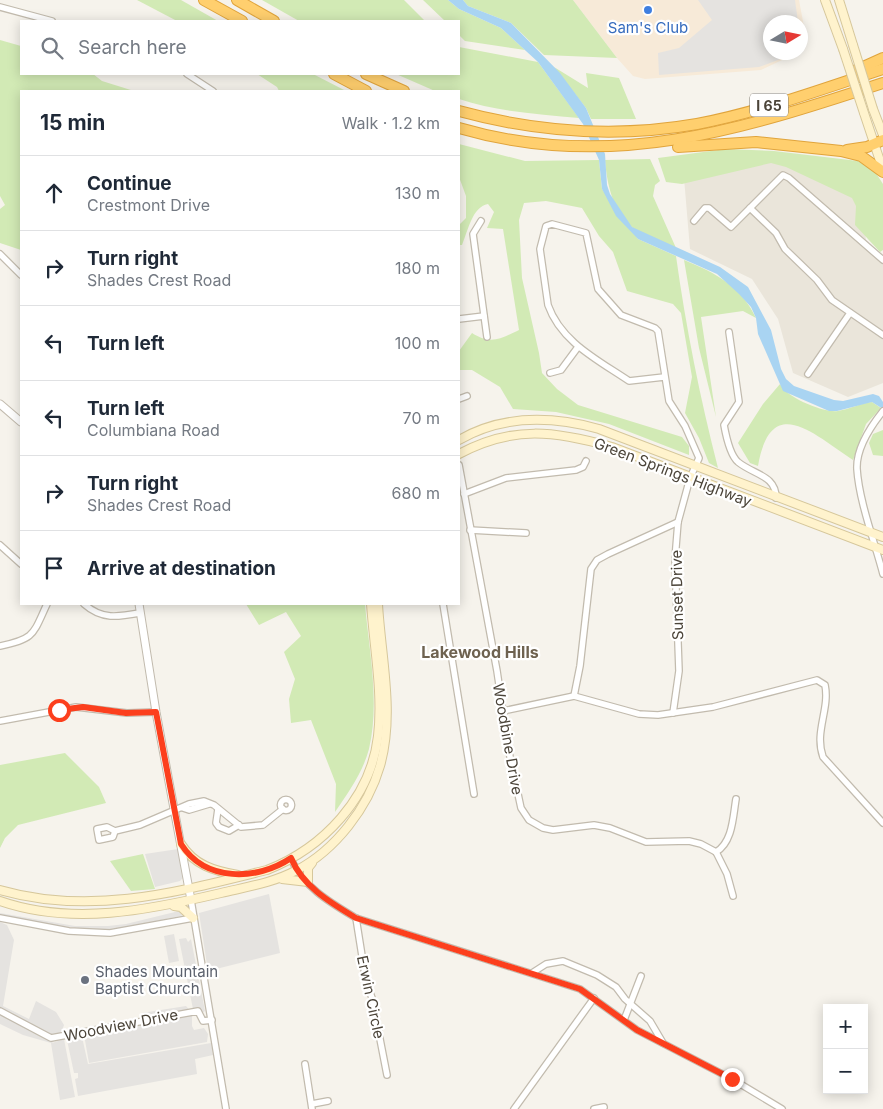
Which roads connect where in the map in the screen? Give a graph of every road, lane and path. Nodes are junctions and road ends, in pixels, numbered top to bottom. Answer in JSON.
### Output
{"nodes":[{"id":1,"x":204,"y":0,"type":"edge"},
{"id":2,"x":237,"y":0,"type":"edge"},
{"id":3,"x":825,"y":0,"type":"edge"},
{"id":4,"x":839,"y":0,"type":"edge"},
{"id":5,"x":0,"y":7,"type":"edge"},
{"id":6,"x":48,"y":20,"type":"edge"},
{"id":7,"x":240,"y":20,"type":"edge"},
{"id":8,"x":272,"y":20,"type":"edge"},
{"id":9,"x":883,"y":58,"type":"edge"},
{"id":10,"x":883,"y":69,"type":"edge"},
{"id":11,"x":189,"y":75,"type":"edge"},
{"id":12,"x":336,"y":75,"type":"edge"},
{"id":13,"x":368,"y":75,"type":"edge"},
{"id":14,"x":883,"y":83,"type":"edge"},
{"id":15,"x":211,"y":90,"type":"edge"},
{"id":16,"x":364,"y":90,"type":"edge"},
{"id":17,"x":402,"y":90,"type":"edge"},
{"id":18,"x":791,"y":98,"type":"junction"},
{"id":19,"x":460,"y":111,"type":"edge"},
{"id":20,"x":460,"y":128,"type":"edge"},
{"id":21,"x":883,"y":135,"type":"edge"},
{"id":22,"x":878,"y":142,"type":"edge"},
{"id":23,"x":661,"y":146,"type":"junction"},
{"id":24,"x":841,"y":151,"type":"junction"},
{"id":25,"x":883,"y":171,"type":"edge"},
{"id":26,"x":750,"y":208,"type":"junction"},
{"id":27,"x":694,"y":220,"type":"dead end"},
{"id":28,"x":481,"y":221,"type":"dead end"},
{"id":29,"x":0,"y":254,"type":"edge"},
{"id":30,"x":883,"y":260,"type":"edge"},
{"id":31,"x":20,"y":274,"type":"edge"},
{"id":32,"x":850,"y":313,"type":"junction"},
{"id":33,"x":484,"y":316,"type":"junction"},
{"id":34,"x":460,"y":319,"type":"edge"},
{"id":35,"x":729,"y":332,"type":"dead end"},
{"id":36,"x":883,"y":335,"type":"edge"},
{"id":37,"x":487,"y":337,"type":"dead end"},
{"id":38,"x":578,"y":347,"type":"junction"},
{"id":39,"x":550,"y":373,"type":"dead end"},
{"id":40,"x":808,"y":374,"type":"dead end"},
{"id":41,"x":664,"y":377,"type":"junction"},
{"id":42,"x":467,"y":396,"type":"dead end"},
{"id":43,"x":460,"y":399,"type":"edge"},
{"id":44,"x":0,"y":404,"type":"edge"},
{"id":45,"x":883,"y":411,"type":"edge"},
{"id":46,"x":20,"y":421,"type":"edge"},
{"id":47,"x":460,"y":440,"type":"edge"},
{"id":48,"x":460,"y":454,"type":"edge"},
{"id":49,"x":586,"y":461,"type":"dead end"},
{"id":50,"x":696,"y":466,"type":"junction"},
{"id":51,"x":460,"y":471,"type":"edge"},
{"id":52,"x":690,"y":478,"type":"junction"},
{"id":53,"x":464,"y":494,"type":"junction"},
{"id":54,"x":776,"y":498,"type":"junction"},
{"id":55,"x":462,"y":506,"type":"edge"},
{"id":56,"x":678,"y":522,"type":"junction"},
{"id":57,"x":470,"y":530,"type":"junction"},
{"id":58,"x":526,"y":533,"type":"dead end"},
{"id":59,"x":871,"y":534,"type":"junction"},
{"id":60,"x":883,"y":537,"type":"edge"},
{"id":61,"x":0,"y":545,"type":"edge"},
{"id":62,"x":880,"y":550,"type":"edge"},
{"id":63,"x":20,"y":563,"type":"edge"},
{"id":64,"x":883,"y":574,"type":"edge"},
{"id":65,"x":46,"y":605,"type":"edge"},
{"id":66,"x":85,"y":605,"type":"edge"},
{"id":67,"x":138,"y":605,"type":"edge"},
{"id":68,"x":371,"y":605,"type":"edge"},
{"id":69,"x":378,"y":605,"type":"edge"},
{"id":70,"x":443,"y":605,"type":"edge"},
{"id":71,"x":140,"y":614,"type":"junction"},
{"id":72,"x":0,"y":646,"type":"edge"},
{"id":73,"x":574,"y":696,"type":"junction"},
{"id":74,"x":503,"y":711,"type":"junction"},
{"id":75,"x":156,"y":712,"type":"junction"},
{"id":76,"x":673,"y":713,"type":"junction"},
{"id":77,"x":0,"y":721,"type":"edge"},
{"id":78,"x":474,"y":794,"type":"dead end"},
{"id":79,"x":736,"y":799,"type":"dead end"},
{"id":80,"x":218,"y":809,"type":"junction"},
{"id":81,"x":282,"y":809,"type":"dead end"},
{"id":82,"x":174,"y":810,"type":"junction"},
{"id":83,"x":883,"y":823,"type":"edge"},
{"id":84,"x":238,"y":825,"type":"junction"},
{"id":85,"x":115,"y":831,"type":"dead end"},
{"id":86,"x":181,"y":844,"type":"junction"},
{"id":87,"x":716,"y":852,"type":"junction"},
{"id":88,"x":291,"y":858,"type":"junction"},
{"id":89,"x":314,"y":859,"type":"junction"},
{"id":90,"x":296,"y":871,"type":"junction"},
{"id":91,"x":242,"y":876,"type":"junction"},
{"id":92,"x":278,"y":878,"type":"junction"},
{"id":93,"x":308,"y":882,"type":"junction"},
{"id":94,"x":189,"y":888,"type":"junction"},
{"id":95,"x":0,"y":890,"type":"edge"},
{"id":96,"x":733,"y":896,"type":"dead end"},
{"id":97,"x":42,"y":899,"type":"junction"},
{"id":98,"x":133,"y":899,"type":"junction"},
{"id":99,"x":191,"y":900,"type":"junction"},
{"id":100,"x":0,"y":901,"type":"edge"},
{"id":101,"x":167,"y":905,"type":"junction"},
{"id":102,"x":40,"y":911,"type":"junction"},
{"id":103,"x":135,"y":911,"type":"junction"},
{"id":104,"x":0,"y":918,"type":"edge"},
{"id":105,"x":193,"y":918,"type":"junction"},
{"id":106,"x":356,"y":918,"type":"junction"},
{"id":107,"x":532,"y":973,"type":"junction"},
{"id":108,"x":641,"y":976,"type":"dead end"},
{"id":109,"x":594,"y":998,"type":"junction"},
{"id":110,"x":630,"y":1004,"type":"junction"},
{"id":111,"x":0,"y":1011,"type":"edge"},
{"id":112,"x":212,"y":1020,"type":"junction"},
{"id":113,"x":624,"y":1020,"type":"junction"},
{"id":114,"x":664,"y":1043,"type":"junction"},
{"id":115,"x":306,"y":1064,"type":"dead end"},
{"id":116,"x":387,"y":1076,"type":"dead end"},
{"id":117,"x":328,"y":1101,"type":"dead end"},
{"id":118,"x":312,"y":1106,"type":"edge"},
{"id":119,"x":604,"y":1107,"type":"dead end"},
{"id":120,"x":226,"y":1109,"type":"edge"},
{"id":121,"x":514,"y":1109,"type":"edge"},
{"id":122,"x":594,"y":1109,"type":"edge"},
{"id":123,"x":782,"y":1109,"type":"edge"}],
"edges":[{"from":1,"to":7,"type":"highway"},
{"from":2,"to":8,"type":"highway"},
{"from":3,"to":22,"type":"main road","bridge":true},
{"from":4,"to":21,"type":"main road","bridge":true},
{"from":5,"to":6,"type":"street"},
{"from":9,"to":18,"type":"highway"},
{"from":10,"to":18,"type":"highway","number":"I 65"},
{"from":11,"to":15,"type":"street"},
{"from":12,"to":16,"type":"highway"},
{"from":13,"to":17,"type":"highway"},
{"from":14,"to":23,"type":"highway","number":"I 65"},
{"from":18,"to":19,"type":"highway","number":"I 65"},
{"from":20,"to":23,"type":"highway","number":"I 65"},
{"from":22,"to":24,"type":"highway"},
{"from":22,"to":25,"type":"main road"},
{"from":23,"to":24,"type":"highway"},
{"from":24,"to":25,"type":"highway"},
{"from":26,"to":27,"type":"street"},
{"from":26,"to":30,"type":"street"},
{"from":26,"to":32,"type":"street"},
{"from":28,"to":33,"type":"street"},
{"from":29,"to":31,"type":"street"},
{"from":32,"to":36,"type":"street"},
{"from":32,"to":40,"type":"street"},
{"from":33,"to":34,"type":"street"},
{"from":33,"to":37,"type":"street"},
{"from":35,"to":54,"type":"street"},
{"from":38,"to":39,"type":"street"},
{"from":38,"to":41,"type":"street"},
{"from":38,"to":41,"type":"street"},
{"from":41,"to":50,"type":"street"},
{"from":42,"to":43,"type":"street"},
{"from":44,"to":46,"type":"street"},
{"from":45,"to":59,"type":"street"},
{"from":47,"to":50,"type":"main road","name":"Green Springs Highway"},
{"from":48,"to":52,"type":"main road","name":"Green Springs Highway"},
{"from":49,"to":53,"type":"street"},
{"from":50,"to":52,"type":"street","name":"Sunset Drive"},
{"from":50,"to":54,"type":"main road","name":"Green Springs Highway"},
{"from":51,"to":53,"type":"street","name":"Woodbine Drive"},
{"from":52,"to":56,"type":"street","name":"Sunset Drive"},
{"from":52,"to":62,"type":"main road","name":"Green Springs Highway"},
{"from":53,"to":55,"type":"street","name":"Woodbine Drive"},
{"from":54,"to":59,"type":"main road","name":"Green Springs Highway"},
{"from":55,"to":57,"type":"street","name":"Woodbine Drive"},
{"from":56,"to":73,"type":"street"},
{"from":56,"to":76,"type":"street","name":"Sunset Drive"},
{"from":57,"to":58,"type":"street"},
{"from":57,"to":74,"type":"street","name":"Woodbine Drive"},
{"from":59,"to":60,"type":"main road","name":"Green Springs Highway"},
{"from":59,"to":62,"type":"street"},
{"from":61,"to":63,"type":"street"},
{"from":62,"to":64,"type":"street"},
{"from":65,"to":72,"type":"street"},
{"from":66,"to":71,"type":"street"},
{"from":67,"to":71,"type":"street"},
{"from":68,"to":88,"type":"main road"},
{"from":69,"to":89,"type":"main road"},
{"from":70,"to":78,"type":"street"},
{"from":71,"to":75,"type":"street"},
{"from":73,"to":74,"type":"street"},
{"from":73,"to":76,"type":"street"},
{"from":74,"to":87,"type":"street","name":"Woodbine Drive"},
{"from":75,"to":77,"type":"street"},
{"from":75,"to":82,"type":"street"},
{"from":76,"to":83,"type":"street"},
{"from":79,"to":87,"type":"street"},
{"from":80,"to":82,"type":"street"},
{"from":80,"to":84,"type":"street"},
{"from":80,"to":84,"type":"street"},
{"from":81,"to":84,"type":"street"},
{"from":82,"to":85,"type":"street"},
{"from":82,"to":86,"type":"street"},
{"from":86,"to":91,"type":"main road"},
{"from":86,"to":94,"type":"street"},
{"from":87,"to":96,"type":"street"},
{"from":88,"to":90,"type":"street"},
{"from":88,"to":91,"type":"main road"},
{"from":89,"to":90,"type":"main road"},
{"from":89,"to":93,"type":"main road"},
{"from":90,"to":92,"type":"main road"},
{"from":90,"to":93,"type":"street"},
{"from":91,"to":94,"type":"main road"},
{"from":92,"to":93,"type":"main road"},
{"from":92,"to":99,"type":"main road"},
{"from":93,"to":106,"type":"street"},
{"from":94,"to":98,"type":"main road"},
{"from":94,"to":99,"type":"street"},
{"from":95,"to":97,"type":"main road"},
{"from":97,"to":98,"type":"main road"},
{"from":97,"to":102,"type":"main road"},
{"from":98,"to":103,"type":"main road"},
{"from":99,"to":101,"type":"main road"},
{"from":99,"to":105,"type":"street"},
{"from":100,"to":102,"type":"main road"},
{"from":101,"to":103,"type":"main road"},
{"from":101,"to":105,"type":"main road"},
{"from":102,"to":103,"type":"main road"},
{"from":104,"to":105,"type":"street"},
{"from":105,"to":112,"type":"street"},
{"from":106,"to":107,"type":"street"},
{"from":106,"to":116,"type":"street","name":"Erwin Circle"},
{"from":107,"to":109,"type":"street"},
{"from":107,"to":110,"type":"street"},
{"from":108,"to":110,"type":"street"},
{"from":109,"to":113,"type":"street"},
{"from":109,"to":121,"type":"street"},
{"from":110,"to":113,"type":"street"},
{"from":110,"to":114,"type":"street"},
{"from":111,"to":112,"type":"street","name":"Woodview Drive"},
{"from":112,"to":120,"type":"street"},
{"from":113,"to":114,"type":"street"},
{"from":114,"to":123,"type":"street"},
{"from":115,"to":118,"type":"street"},
{"from":117,"to":118,"type":"street"},
{"from":119,"to":122,"type":"street"}]}
